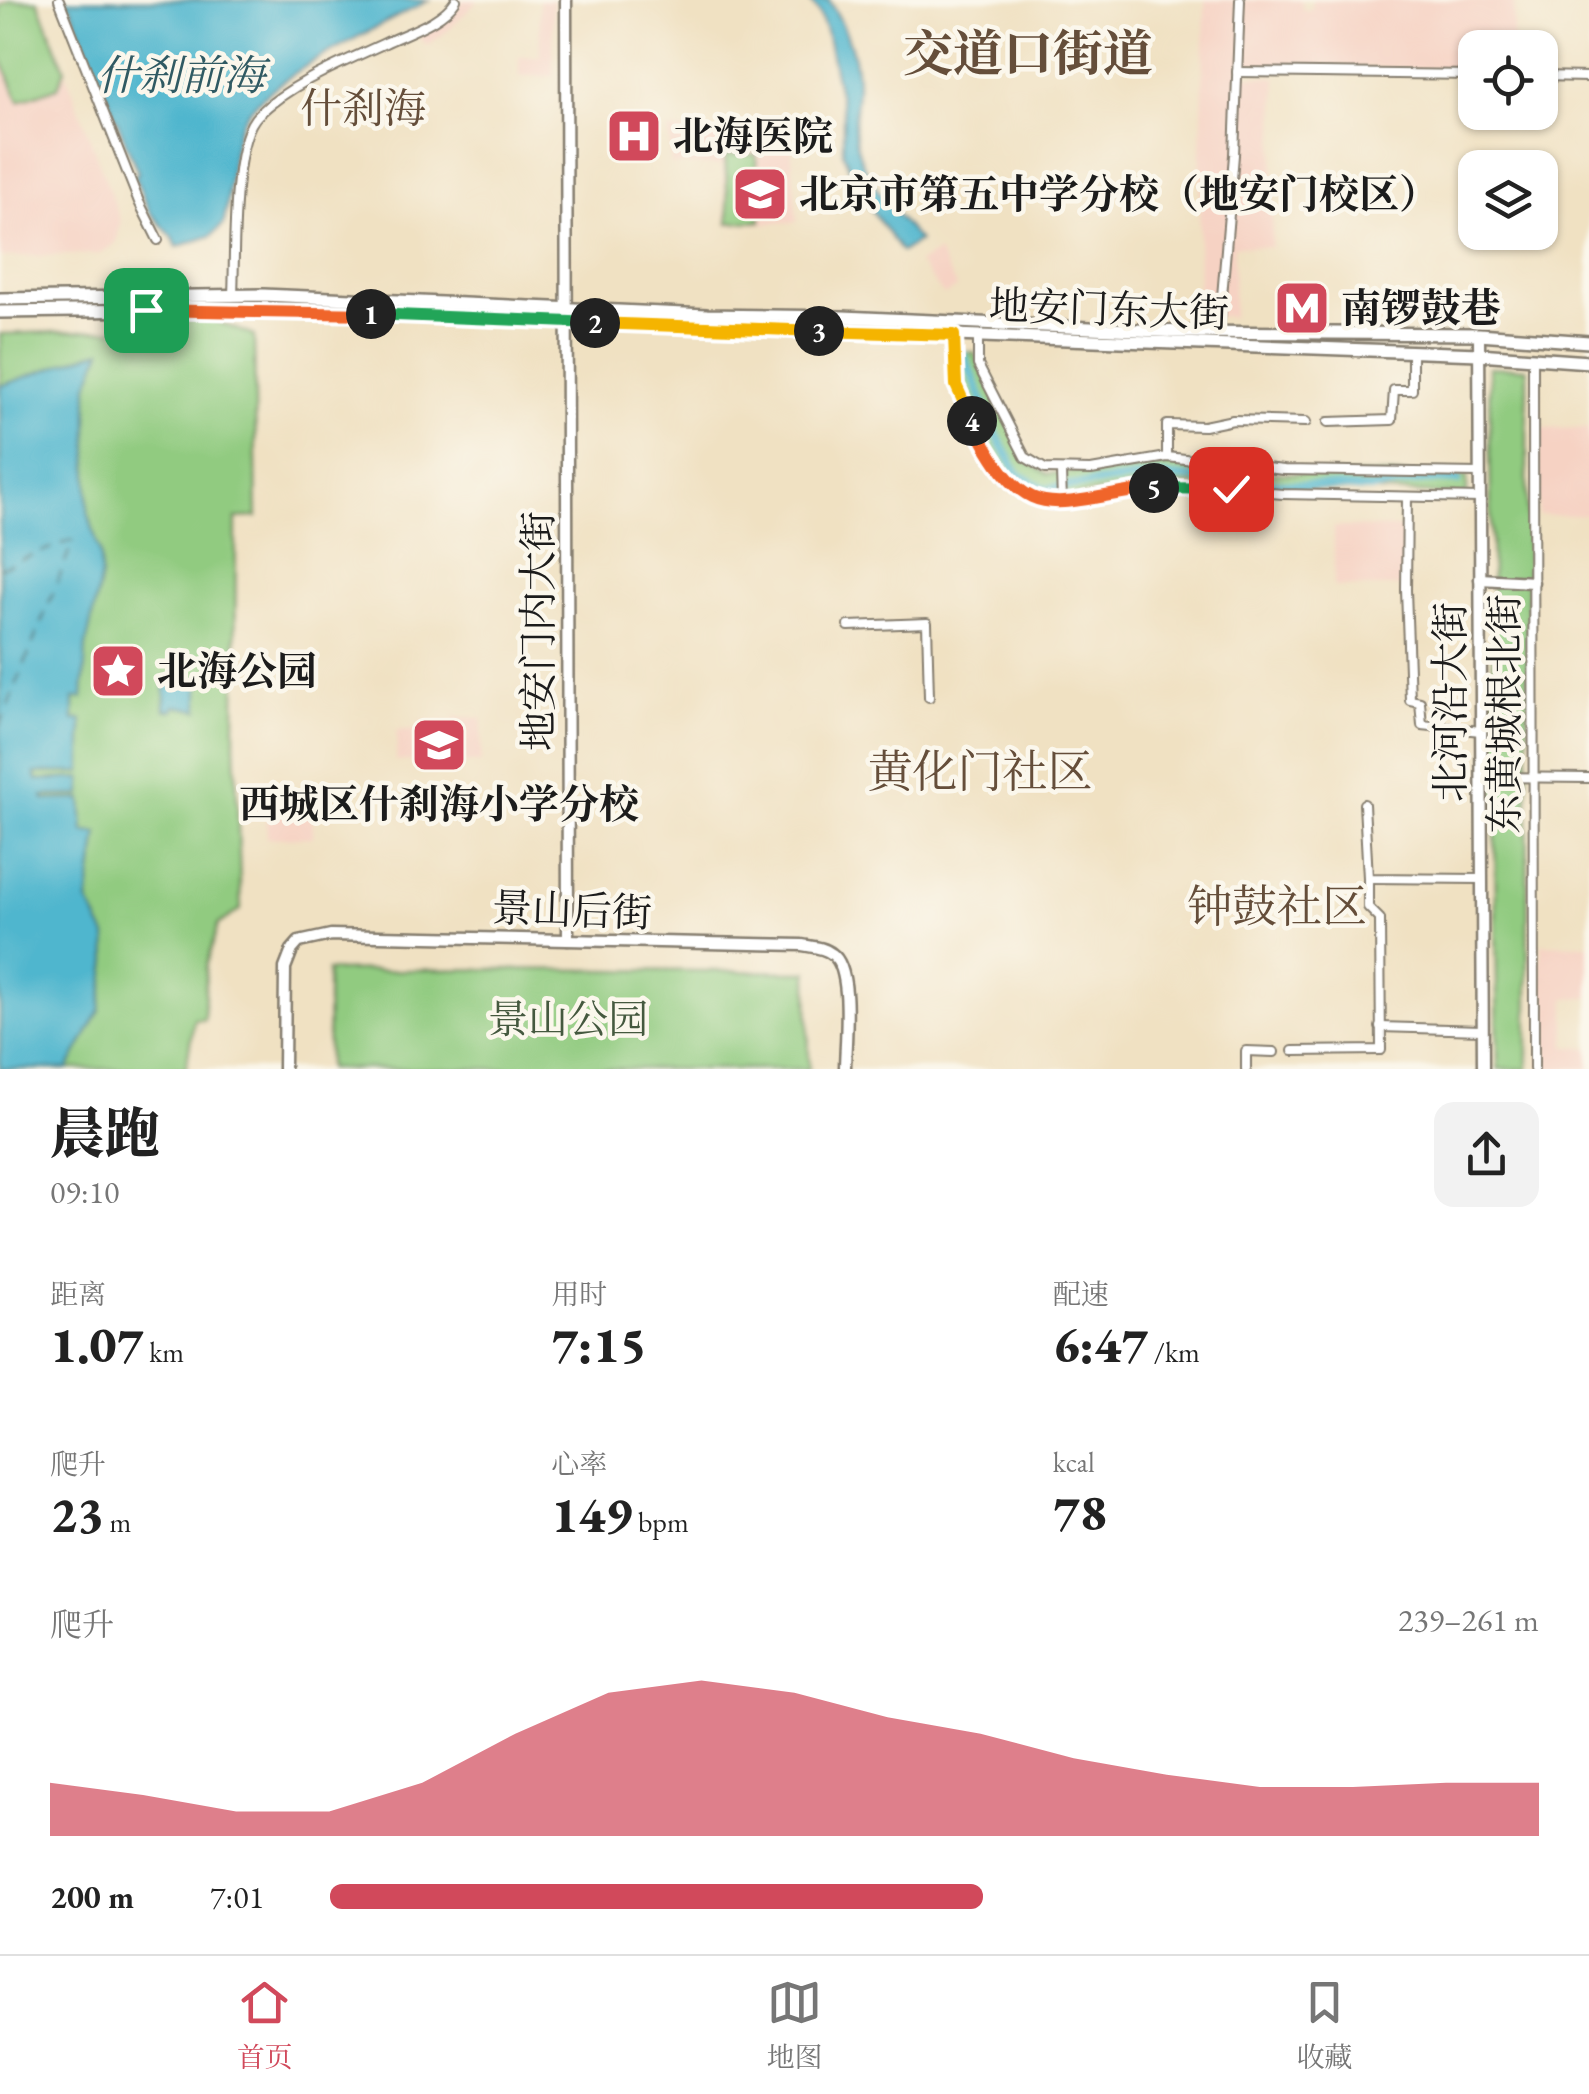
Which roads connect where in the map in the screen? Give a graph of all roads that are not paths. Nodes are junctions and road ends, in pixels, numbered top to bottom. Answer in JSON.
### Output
{"nodes":[{"id":1,"x":59,"y":0,"type":"edge"},
{"id":2,"x":456,"y":0,"type":"edge"},
{"id":3,"x":566,"y":0,"type":"edge"},
{"id":4,"x":1240,"y":0,"type":"edge"},
{"id":5,"x":1236,"y":72,"type":"junction"},
{"id":6,"x":1458,"y":75,"type":"edge"},
{"id":7,"x":1558,"y":76,"type":"edge"},
{"id":8,"x":1589,"y":77,"type":"edge"},
{"id":9,"x":158,"y":240,"type":"dead end"},
{"id":10,"x":233,"y":295,"type":"junction"},
{"id":11,"x":0,"y":299,"type":"edge"},
{"id":12,"x":0,"y":312,"type":"edge"},
{"id":13,"x":567,"y":316,"type":"junction"},
{"id":14,"x":1218,"y":332,"type":"junction"},
{"id":15,"x":1479,"y":334,"type":"junction"},
{"id":16,"x":954,"y":335,"type":"junction"},
{"id":17,"x":978,"y":336,"type":"junction"},
{"id":18,"x":1589,"y":342,"type":"edge"},
{"id":19,"x":1412,"y":352,"type":"junction"},
{"id":20,"x":1479,"y":354,"type":"junction"},
{"id":21,"x":1533,"y":358,"type":"junction"},
{"id":22,"x":1589,"y":362,"type":"edge"},
{"id":23,"x":1306,"y":422,"type":"dead end"},
{"id":24,"x":1328,"y":422,"type":"dead end"},
{"id":25,"x":1167,"y":457,"type":"junction"},
{"id":26,"x":1284,"y":470,"type":"junction"},
{"id":27,"x":1061,"y":471,"type":"junction"},
{"id":28,"x":1480,"y":473,"type":"junction"},
{"id":29,"x":1283,"y":494,"type":"junction"},
{"id":30,"x":1408,"y":497,"type":"junction"},
{"id":31,"x":1480,"y":498,"type":"junction"},
{"id":32,"x":1062,"y":503,"type":"junction"},
{"id":33,"x":1480,"y":579,"type":"junction"},
{"id":34,"x":1534,"y":582,"type":"junction"},
{"id":35,"x":850,"y":626,"type":"dead end"},
{"id":36,"x":929,"y":696,"type":"dead end"},
{"id":37,"x":1481,"y":731,"type":"junction"},
{"id":38,"x":1534,"y":776,"type":"junction"},
{"id":39,"x":1481,"y":777,"type":"junction"},
{"id":40,"x":1589,"y":778,"type":"edge"},
{"id":41,"x":1364,"y":804,"type":"dead end"},
{"id":42,"x":1368,"y":878,"type":"junction"},
{"id":43,"x":1482,"y":879,"type":"junction"},
{"id":44,"x":568,"y":940,"type":"junction"},
{"id":45,"x":1380,"y":1027,"type":"junction"},
{"id":46,"x":1482,"y":1030,"type":"junction"},
{"id":47,"x":1274,"y":1052,"type":"dead end"},
{"id":48,"x":1293,"y":1052,"type":"dead end"},
{"id":49,"x":284,"y":1069,"type":"edge"},
{"id":50,"x":845,"y":1069,"type":"edge"},
{"id":51,"x":1246,"y":1069,"type":"edge"},
{"id":52,"x":1482,"y":1069,"type":"edge"},
{"id":53,"x":1534,"y":1069,"type":"edge"}],
"edges":[{"from":1,"to":9,"type":"street"},
{"from":2,"to":10,"type":"street"},
{"from":3,"to":13,"type":"main road","name":"地安门内大街"},
{"from":4,"to":5,"type":"street"},
{"from":5,"to":6,"type":"street"},
{"from":5,"to":14,"type":"street"},
{"from":7,"to":8,"type":"street"},
{"from":10,"to":11,"type":"main road"},
{"from":10,"to":13,"type":"main road"},
{"from":12,"to":13,"type":"main road"},
{"from":13,"to":14,"type":"main road","name":"地安门东大街"},
{"from":13,"to":16,"type":"main road","name":"地安门东大街"},
{"from":13,"to":44,"type":"main road","name":"地安门内大街"},
{"from":14,"to":15,"type":"main road","name":"地安门东大街"},
{"from":15,"to":18,"type":"main road","name":"地安门东大街"},
{"from":15,"to":20,"type":"main road","name":"北河沿大街"},
{"from":16,"to":17,"type":"main road","name":"地安门东大街"},
{"from":16,"to":32,"type":"street"},
{"from":17,"to":19,"type":"main road","name":"地安门东大街"},
{"from":17,"to":27,"type":"street"},
{"from":19,"to":20,"type":"main road","name":"地安门东大街"},
{"from":19,"to":24,"type":"street"},
{"from":20,"to":21,"type":"main road","name":"地安门东大街"},
{"from":20,"to":28,"type":"main road","name":"北河沿大街"},
{"from":21,"to":22,"type":"main road","name":"地安门东大街"},
{"from":21,"to":34,"type":"street","name":"东黄城根北街"},
{"from":23,"to":25,"type":"street"},
{"from":25,"to":26,"type":"street"},
{"from":25,"to":27,"type":"street"},
{"from":26,"to":28,"type":"street"},
{"from":26,"to":29,"type":"street"},
{"from":27,"to":32,"type":"street"},
{"from":28,"to":31,"type":"main road","name":"北河沿大街"},
{"from":29,"to":30,"type":"street"},
{"from":29,"to":32,"type":"street"},
{"from":30,"to":31,"type":"street"},
{"from":30,"to":37,"type":"street"},
{"from":31,"to":33,"type":"main road","name":"北河沿大街"},
{"from":33,"to":34,"type":"main road"},
{"from":33,"to":37,"type":"main road","name":"北河沿大街"},
{"from":34,"to":38,"type":"street","name":"东黄城根北街"},
{"from":35,"to":36,"type":"street"},
{"from":37,"to":39,"type":"main road","name":"北河沿大街"},
{"from":38,"to":39,"type":"street"},
{"from":38,"to":40,"type":"street"},
{"from":38,"to":53,"type":"street","name":"东黄城根北街"},
{"from":39,"to":43,"type":"main road","name":"北河沿大街"},
{"from":41,"to":42,"type":"street"},
{"from":42,"to":43,"type":"street"},
{"from":42,"to":45,"type":"street"},
{"from":43,"to":46,"type":"main road","name":"北河沿大街"},
{"from":44,"to":49,"type":"main road","name":"景山后街"},
{"from":44,"to":50,"type":"main road","name":"景山后街"},
{"from":45,"to":46,"type":"street"},
{"from":45,"to":48,"type":"street"},
{"from":46,"to":52,"type":"main road","name":"北河沿大街"},
{"from":47,"to":51,"type":"street"}]}
